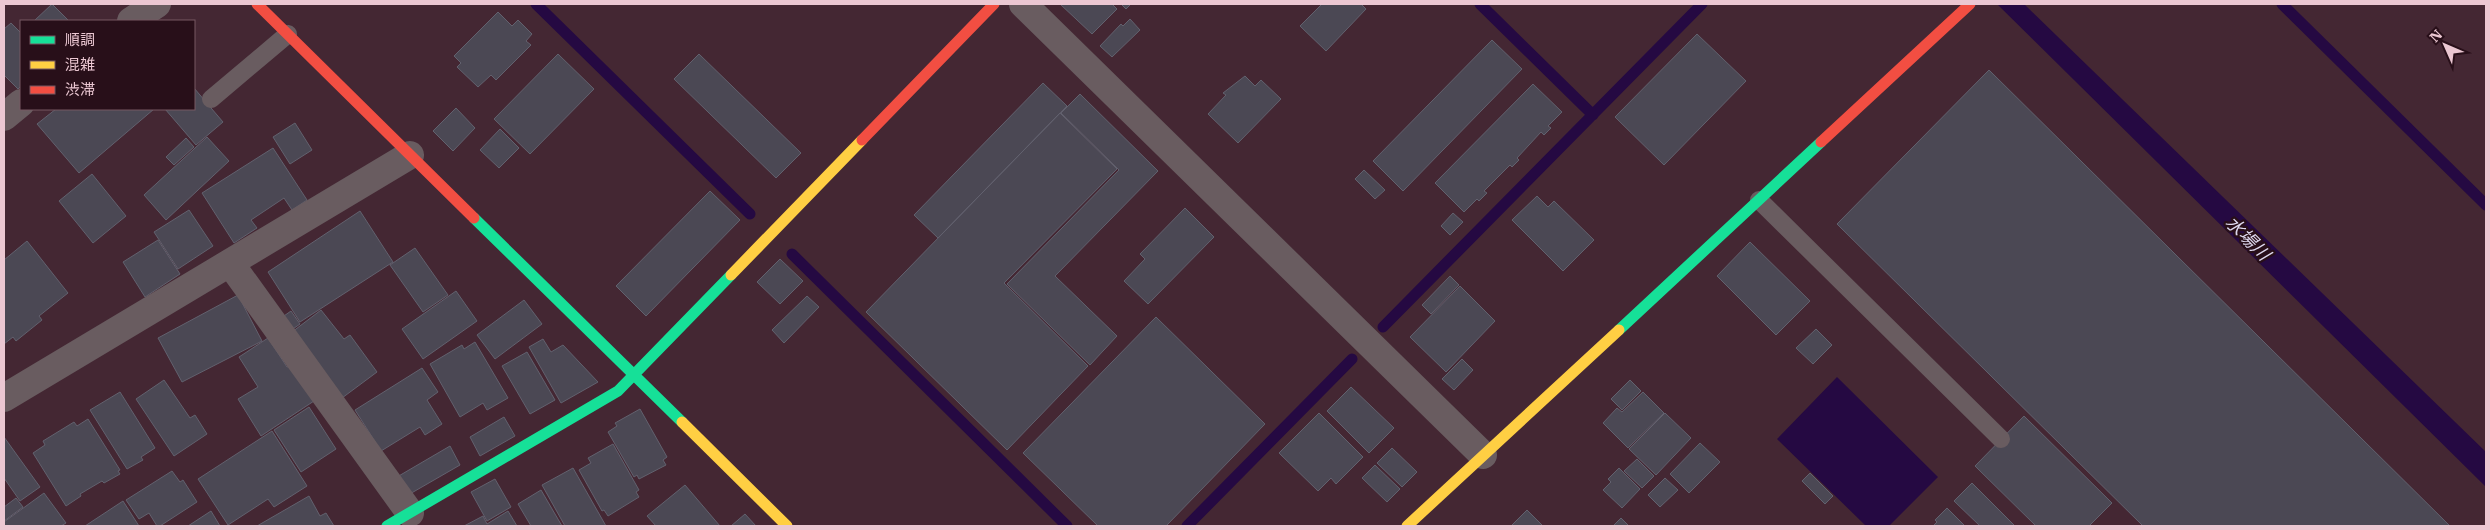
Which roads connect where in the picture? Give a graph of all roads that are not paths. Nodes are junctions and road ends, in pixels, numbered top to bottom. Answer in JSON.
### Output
{"nodes":[{"id":1,"x":156,"y":4,"type":"edge"},
{"id":2,"x":257,"y":4,"type":"edge"},
{"id":3,"x":994,"y":4,"type":"edge"},
{"id":4,"x":1023,"y":4,"type":"edge"},
{"id":5,"x":1963,"y":6,"type":"edge"},
{"id":6,"x":132,"y":20,"type":"edge"},
{"id":7,"x":288,"y":34,"type":"junction"},
{"id":8,"x":210,"y":99,"type":"dead end"},
{"id":9,"x":20,"y":104,"type":"edge"},
{"id":10,"x":4,"y":117,"type":"edge"},
{"id":11,"x":410,"y":155,"type":"junction"},
{"id":12,"x":1759,"y":200,"type":"junction"},
{"id":13,"x":230,"y":263,"type":"junction"},
{"id":14,"x":633,"y":375,"type":"junction"},
{"id":15,"x":4,"y":398,"type":"edge"},
{"id":16,"x":2001,"y":439,"type":"dead end"},
{"id":17,"x":1483,"y":455,"type":"junction"},
{"id":18,"x":399,"y":520,"type":"edge"},
{"id":19,"x":787,"y":526,"type":"edge"},
{"id":20,"x":1407,"y":526,"type":"edge"}],
"edges":[{"from":1,"to":6,"type":"street"},
{"from":2,"to":7,"type":"street"},
{"from":3,"to":14,"type":"street"},
{"from":4,"to":17,"type":"street"},
{"from":5,"to":12,"type":"street"},
{"from":7,"to":8,"type":"lane"},
{"from":7,"to":11,"type":"street"},
{"from":9,"to":10,"type":"street"},
{"from":11,"to":13,"type":"street"},
{"from":11,"to":14,"type":"street"},
{"from":12,"to":16,"type":"lane"},
{"from":12,"to":17,"type":"street"},
{"from":13,"to":15,"type":"street"},
{"from":13,"to":18,"type":"street"},
{"from":14,"to":18,"type":"street"},
{"from":14,"to":19,"type":"street"},
{"from":17,"to":20,"type":"street"}]}
